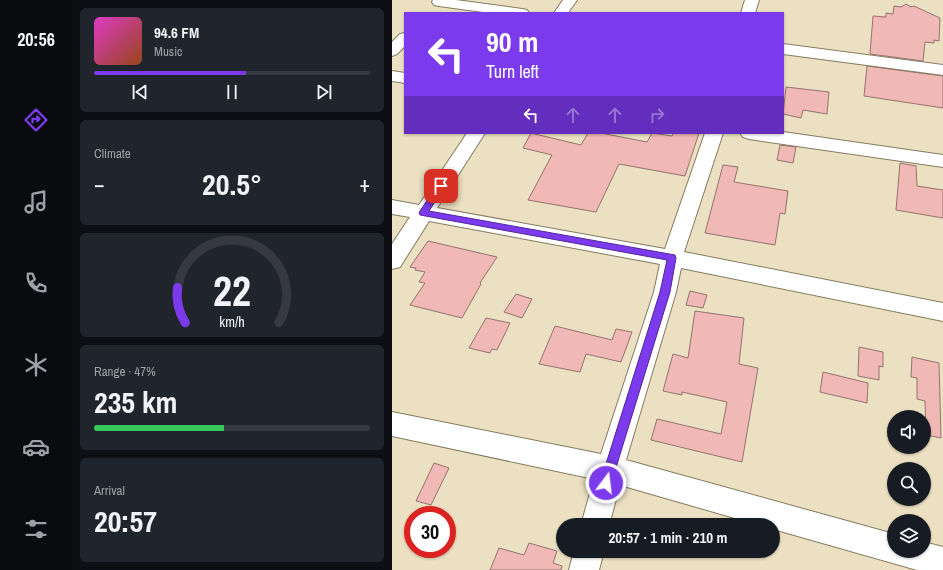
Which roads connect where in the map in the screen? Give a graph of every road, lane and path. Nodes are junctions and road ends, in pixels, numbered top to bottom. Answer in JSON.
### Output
{"nodes":[{"id":1,"x":570,"y":0,"type":"edge"},
{"id":2,"x":752,"y":0,"type":"edge"},
{"id":3,"x":440,"y":1,"type":"edge"},
{"id":4,"x":429,"y":12,"type":"edge"},
{"id":5,"x":515,"y":12,"type":"edge"},
{"id":6,"x":562,"y":12,"type":"edge"},
{"id":7,"x":748,"y":12,"type":"edge"},
{"id":8,"x":404,"y":38,"type":"edge"},
{"id":9,"x":784,"y":49,"type":"edge"},
{"id":10,"x":392,"y":51,"type":"edge"},
{"id":11,"x":943,"y":70,"type":"edge"},
{"id":12,"x":392,"y":76,"type":"edge"},
{"id":13,"x":404,"y":78,"type":"edge"},
{"id":14,"x":475,"y":134,"type":"edge"},
{"id":15,"x":714,"y":134,"type":"edge"},
{"id":16,"x":756,"y":134,"type":"edge"},
{"id":17,"x":943,"y":161,"type":"edge"},
{"id":18,"x":392,"y":207,"type":"edge"},
{"id":19,"x":423,"y":213,"type":"junction"},
{"id":20,"x":672,"y":258,"type":"junction"},
{"id":21,"x":392,"y":261,"type":"edge"},
{"id":22,"x":943,"y":312,"type":"edge"},
{"id":23,"x":392,"y":424,"type":"edge"},
{"id":24,"x":610,"y":469,"type":"junction"},
{"id":25,"x":598,"y":518,"type":"edge"},
{"id":26,"x":887,"y":547,"type":"edge"},
{"id":27,"x":587,"y":558,"type":"edge"},
{"id":28,"x":928,"y":558,"type":"edge"},
{"id":29,"x":943,"y":562,"type":"edge"},
{"id":30,"x":584,"y":570,"type":"edge"}],
"edges":[{"from":1,"to":6,"type":"street"},
{"from":2,"to":7,"type":"street"},
{"from":3,"to":4,"type":"street"},
{"from":3,"to":5,"type":"street"},
{"from":8,"to":10,"type":"street"},
{"from":9,"to":11,"type":"street"},
{"from":12,"to":13,"type":"street"},
{"from":14,"to":19,"type":"street"},
{"from":15,"to":20,"type":"street"},
{"from":16,"to":17,"type":"street"},
{"from":18,"to":19,"type":"street"},
{"from":19,"to":20,"type":"street"},
{"from":19,"to":21,"type":"street"},
{"from":20,"to":22,"type":"street"},
{"from":20,"to":24,"type":"street"},
{"from":23,"to":24,"type":"street"},
{"from":24,"to":25,"type":"street"},
{"from":24,"to":26,"type":"street"},
{"from":27,"to":30,"type":"street"},
{"from":28,"to":29,"type":"street"}]}
